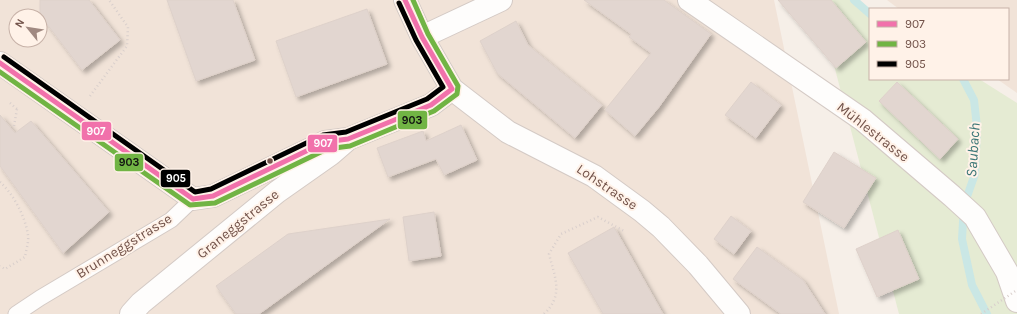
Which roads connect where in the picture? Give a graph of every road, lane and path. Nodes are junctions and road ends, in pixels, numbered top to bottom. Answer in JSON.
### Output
{"nodes":[{"id":1,"x":109,"y":0,"type":"edge"},
{"id":2,"x":405,"y":0,"type":"edge"},
{"id":3,"x":501,"y":0,"type":"edge"},
{"id":4,"x":689,"y":0,"type":"edge"},
{"id":5,"x":422,"y":37,"type":"junction"},
{"id":6,"x":0,"y":62,"type":"edge"},
{"id":7,"x":452,"y":89,"type":"junction"},
{"id":8,"x":17,"y":109,"type":"dead end"},
{"id":9,"x":76,"y":115,"type":"junction"},
{"id":10,"x":14,"y":126,"type":"dead end"},
{"id":11,"x":348,"y":139,"type":"junction"},
{"id":12,"x":0,"y":182,"type":"edge"},
{"id":13,"x":192,"y":199,"type":"junction"},
{"id":14,"x":625,"y":232,"type":"dead end"},
{"id":15,"x":0,"y":266,"type":"edge"},
{"id":16,"x":1017,"y":290,"type":"edge"},
{"id":17,"x":1017,"y":301,"type":"edge"},
{"id":18,"x":16,"y":314,"type":"edge"},
{"id":19,"x":131,"y":314,"type":"edge"},
{"id":20,"x":544,"y":314,"type":"edge"},
{"id":21,"x":739,"y":314,"type":"edge"},
{"id":22,"x":980,"y":314,"type":"edge"}],
"edges":[{"from":1,"to":9,"type":"path"},
{"from":2,"to":5,"type":"street"},
{"from":3,"to":5,"type":"street"},
{"from":4,"to":17,"type":"street","name":"Mühlestrasse"},
{"from":5,"to":7,"type":"street"},
{"from":6,"to":9,"type":"street"},
{"from":7,"to":11,"type":"street"},
{"from":7,"to":21,"type":"street","name":"Lohstrasse"},
{"from":8,"to":10,"type":"path"},
{"from":9,"to":13,"type":"street"},
{"from":11,"to":13,"type":"street"},
{"from":11,"to":19,"type":"street","name":"Graneggstrasse"},
{"from":12,"to":15,"type":"path"},
{"from":13,"to":18,"type":"lane","name":"Brunneggstrasse"},
{"from":14,"to":20,"type":"path"},
{"from":16,"to":22,"type":"path","bridge":true}]}
